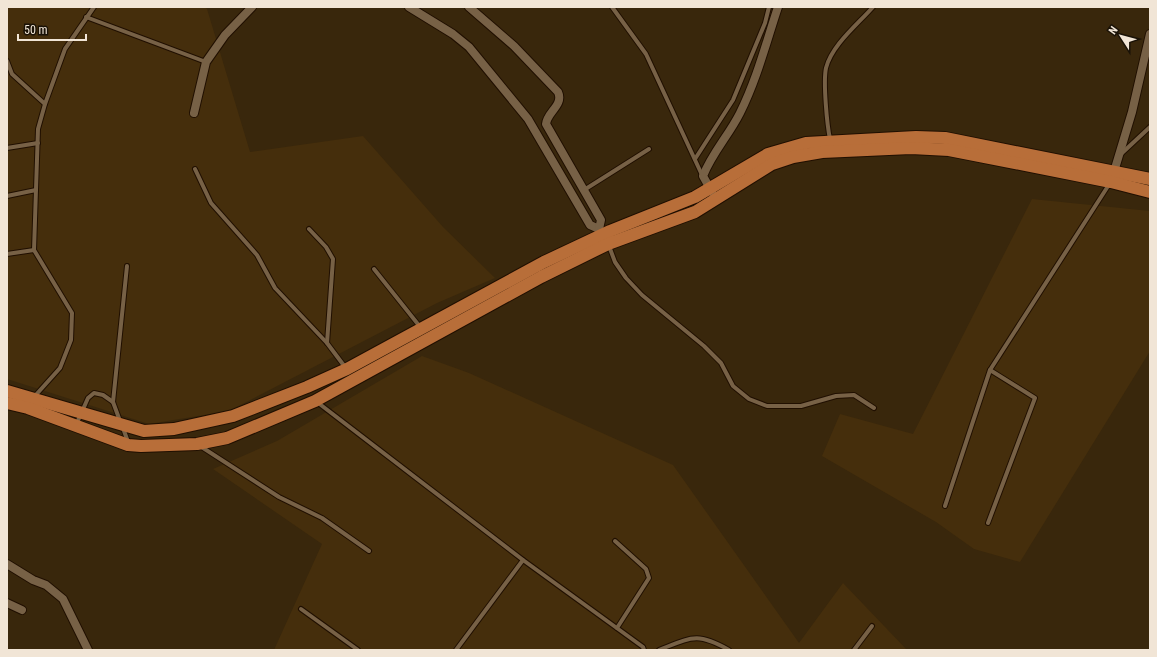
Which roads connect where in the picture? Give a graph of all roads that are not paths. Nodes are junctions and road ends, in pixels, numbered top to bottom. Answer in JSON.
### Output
{"nodes":[{"id":1,"x":94,"y":7,"type":"edge"},
{"id":2,"x":252,"y":7,"type":"edge"},
{"id":3,"x":409,"y":7,"type":"edge"},
{"id":4,"x":469,"y":7,"type":"edge"},
{"id":5,"x":612,"y":7,"type":"edge"},
{"id":6,"x":769,"y":7,"type":"edge"},
{"id":7,"x":778,"y":7,"type":"edge"},
{"id":8,"x":873,"y":7,"type":"edge"},
{"id":9,"x":86,"y":17,"type":"junction"},
{"id":10,"x":1150,"y":34,"type":"edge"},
{"id":11,"x":7,"y":61,"type":"edge"},
{"id":12,"x":206,"y":62,"type":"junction"},
{"id":13,"x":45,"y":104,"type":"junction"},
{"id":14,"x":194,"y":113,"type":"dead end"},
{"id":15,"x":1150,"y":127,"type":"edge"},
{"id":16,"x":38,"y":143,"type":"junction"},
{"id":17,"x":831,"y":146,"type":"junction"},
{"id":18,"x":7,"y":148,"type":"edge"},
{"id":19,"x":649,"y":149,"type":"dead end"},
{"id":20,"x":1120,"y":155,"type":"junction"},
{"id":21,"x":695,"y":159,"type":"junction"},
{"id":22,"x":195,"y":169,"type":"dead end"},
{"id":23,"x":703,"y":176,"type":"junction"},
{"id":24,"x":1113,"y":176,"type":"junction"},
{"id":25,"x":1150,"y":179,"type":"edge"},
{"id":26,"x":36,"y":190,"type":"junction"},
{"id":27,"x":584,"y":191,"type":"junction"},
{"id":28,"x":1150,"y":192,"type":"edge"},
{"id":29,"x":713,"y":193,"type":"junction"},
{"id":30,"x":7,"y":196,"type":"edge"},
{"id":31,"x":309,"y":229,"type":"dead end"},
{"id":32,"x":603,"y":236,"type":"junction"},
{"id":33,"x":34,"y":250,"type":"junction"},
{"id":34,"x":7,"y":254,"type":"edge"},
{"id":35,"x":127,"y":266,"type":"dead end"},
{"id":36,"x":374,"y":269,"type":"dead end"},
{"id":37,"x":421,"y":328,"type":"junction"},
{"id":38,"x":430,"y":338,"type":"junction"},
{"id":39,"x":327,"y":343,"type":"junction"},
{"id":40,"x":347,"y":369,"type":"junction"},
{"id":41,"x":990,"y":370,"type":"junction"},
{"id":42,"x":356,"y":380,"type":"junction"},
{"id":43,"x":7,"y":391,"type":"edge"},
{"id":44,"x":315,"y":401,"type":"junction"},
{"id":45,"x":113,"y":402,"type":"junction"},
{"id":46,"x":7,"y":403,"type":"edge"},
{"id":47,"x":30,"y":403,"type":"junction"},
{"id":48,"x":874,"y":408,"type":"dead end"},
{"id":49,"x":81,"y":413,"type":"junction"},
{"id":50,"x":122,"y":425,"type":"junction"},
{"id":51,"x":75,"y":426,"type":"junction"},
{"id":52,"x":128,"y":444,"type":"junction"},
{"id":53,"x":197,"y":444,"type":"junction"},
{"id":54,"x":945,"y":506,"type":"dead end"},
{"id":55,"x":988,"y":522,"type":"dead end"},
{"id":56,"x":615,"y":541,"type":"dead end"},
{"id":57,"x":369,"y":551,"type":"dead end"},
{"id":58,"x":523,"y":560,"type":"junction"},
{"id":59,"x":7,"y":564,"type":"edge"},
{"id":60,"x":7,"y":603,"type":"edge"},
{"id":61,"x":301,"y":609,"type":"dead end"},
{"id":62,"x":22,"y":610,"type":"dead end"},
{"id":63,"x":872,"y":626,"type":"dead end"},
{"id":64,"x":617,"y":628,"type":"junction"},
{"id":65,"x":88,"y":650,"type":"edge"},
{"id":66,"x":358,"y":650,"type":"edge"},
{"id":67,"x":456,"y":650,"type":"edge"},
{"id":68,"x":644,"y":650,"type":"edge"},
{"id":69,"x":660,"y":650,"type":"edge"},
{"id":70,"x":729,"y":650,"type":"edge"},
{"id":71,"x":854,"y":650,"type":"edge"}],
"edges":[{"from":1,"to":9,"type":"lane"},
{"from":2,"to":12,"type":"street"},
{"from":3,"to":32,"type":"street"},
{"from":4,"to":27,"type":"street"},
{"from":5,"to":21,"type":"lane"},
{"from":6,"to":21,"type":"lane"},
{"from":7,"to":23,"type":"street"},
{"from":8,"to":17,"type":"lane"},
{"from":9,"to":12,"type":"lane"},
{"from":9,"to":13,"type":"lane"},
{"from":10,"to":20,"type":"street"},
{"from":11,"to":13,"type":"lane"},
{"from":12,"to":14,"type":"street"},
{"from":13,"to":16,"type":"lane"},
{"from":15,"to":20,"type":"lane"},
{"from":16,"to":18,"type":"lane"},
{"from":16,"to":26,"type":"lane"},
{"from":17,"to":24,"type":"main road"},
{"from":17,"to":29,"type":"main road"},
{"from":19,"to":27,"type":"lane"},
{"from":20,"to":24,"type":"street"},
{"from":21,"to":23,"type":"lane"},
{"from":22,"to":39,"type":"lane"},
{"from":23,"to":29,"type":"street"},
{"from":24,"to":25,"type":"main road"},
{"from":24,"to":28,"type":"main road"},
{"from":24,"to":41,"type":"lane"},
{"from":26,"to":30,"type":"lane"},
{"from":26,"to":33,"type":"lane"},
{"from":27,"to":32,"type":"street"},
{"from":29,"to":32,"type":"main road"},
{"from":31,"to":39,"type":"lane"},
{"from":32,"to":37,"type":"main road"},
{"from":32,"to":38,"type":"main road"},
{"from":32,"to":48,"type":"lane"},
{"from":33,"to":34,"type":"lane"},
{"from":33,"to":47,"type":"lane"},
{"from":35,"to":45,"type":"lane"},
{"from":36,"to":37,"type":"lane"},
{"from":37,"to":38,"type":"lane"},
{"from":37,"to":40,"type":"main road"},
{"from":38,"to":42,"type":"main road"},
{"from":39,"to":40,"type":"lane"},
{"from":40,"to":42,"type":"lane"},
{"from":40,"to":50,"type":"main road"},
{"from":41,"to":54,"type":"lane"},
{"from":41,"to":55,"type":"lane"},
{"from":42,"to":44,"type":"main road"},
{"from":43,"to":47,"type":"main road"},
{"from":44,"to":53,"type":"main road"},
{"from":44,"to":58,"type":"lane"},
{"from":45,"to":49,"type":"lane"},
{"from":45,"to":50,"type":"lane"},
{"from":46,"to":47,"type":"main road"},
{"from":47,"to":49,"type":"main road"},
{"from":47,"to":51,"type":"main road"},
{"from":49,"to":50,"type":"main road"},
{"from":49,"to":51,"type":"lane"},
{"from":50,"to":52,"type":"lane"},
{"from":51,"to":52,"type":"main road"},
{"from":52,"to":53,"type":"main road"},
{"from":53,"to":57,"type":"lane"},
{"from":56,"to":64,"type":"lane"},
{"from":58,"to":64,"type":"lane"},
{"from":58,"to":67,"type":"lane"},
{"from":59,"to":65,"type":"street"},
{"from":60,"to":62,"type":"street"},
{"from":61,"to":66,"type":"lane"},
{"from":63,"to":71,"type":"lane"},
{"from":64,"to":68,"type":"lane"},
{"from":69,"to":70,"type":"lane"}]}
